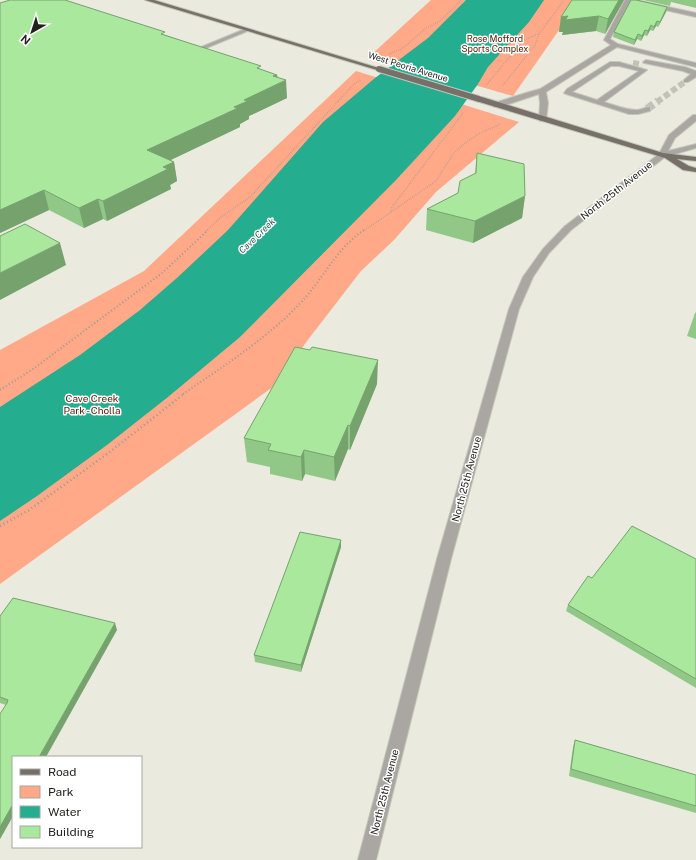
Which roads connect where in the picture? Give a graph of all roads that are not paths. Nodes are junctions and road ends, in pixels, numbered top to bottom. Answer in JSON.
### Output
{"nodes":[{"id":1,"x":148,"y":0,"type":"edge"},
{"id":2,"x":696,"y":15,"type":"edge"},
{"id":3,"x":247,"y":30,"type":"junction"},
{"id":4,"x":616,"y":45,"type":"junction"},
{"id":5,"x":197,"y":50,"type":"edge"},
{"id":6,"x":605,"y":52,"type":"junction"},
{"id":7,"x":618,"y":55,"type":"dead end"},
{"id":8,"x":633,"y":63,"type":"tunnel mouth"},
{"id":9,"x":696,"y":65,"type":"edge"},
{"id":10,"x":568,"y":75,"type":"junction"},
{"id":11,"x":586,"y":80,"type":"junction"},
{"id":12,"x":686,"y":81,"type":"dead end"},
{"id":13,"x":542,"y":91,"type":"junction"},
{"id":14,"x":598,"y":103,"type":"junction"},
{"id":15,"x":494,"y":104,"type":"junction"},
{"id":16,"x":647,"y":109,"type":"tunnel mouth"},
{"id":17,"x":696,"y":117,"type":"edge"},
{"id":18,"x":543,"y":119,"type":"junction"},
{"id":19,"x":696,"y":146,"type":"edge"},
{"id":20,"x":662,"y":155,"type":"junction"},
{"id":21,"x":696,"y":158,"type":"edge"},
{"id":22,"x":696,"y":170,"type":"edge"},
{"id":23,"x":367,"y":860,"type":"edge"}],
"edges":[{"from":1,"to":3,"type":"main road","name":"West Peoria Avenue"},
{"from":2,"to":4,"type":"street"},
{"from":3,"to":5,"type":"street"},
{"from":3,"to":15,"type":"main road","name":"West Peoria Avenue","bridge":true},
{"from":4,"to":6,"type":"street"},
{"from":4,"to":9,"type":"street"},
{"from":6,"to":7,"type":"street"},
{"from":6,"to":8,"type":"street"},
{"from":6,"to":10,"type":"street"},
{"from":6,"to":12,"type":"street"},
{"from":10,"to":11,"type":"street"},
{"from":10,"to":13,"type":"street"},
{"from":11,"to":14,"type":"street"},
{"from":11,"to":14,"type":"street"},
{"from":13,"to":15,"type":"street"},
{"from":13,"to":18,"type":"street"},
{"from":14,"to":16,"type":"street"},
{"from":15,"to":18,"type":"main road","name":"West Peoria Avenue"},
{"from":17,"to":20,"type":"street","name":"North 25th Avenue"},
{"from":18,"to":20,"type":"main road","name":"West Peoria Avenue"},
{"from":19,"to":20,"type":"street","name":"North 25th Avenue"},
{"from":20,"to":21,"type":"main road","name":"West Peoria Avenue"},
{"from":20,"to":22,"type":"main road","name":"West Peoria Avenue"},
{"from":20,"to":23,"type":"street","name":"North 25th Avenue"}]}
